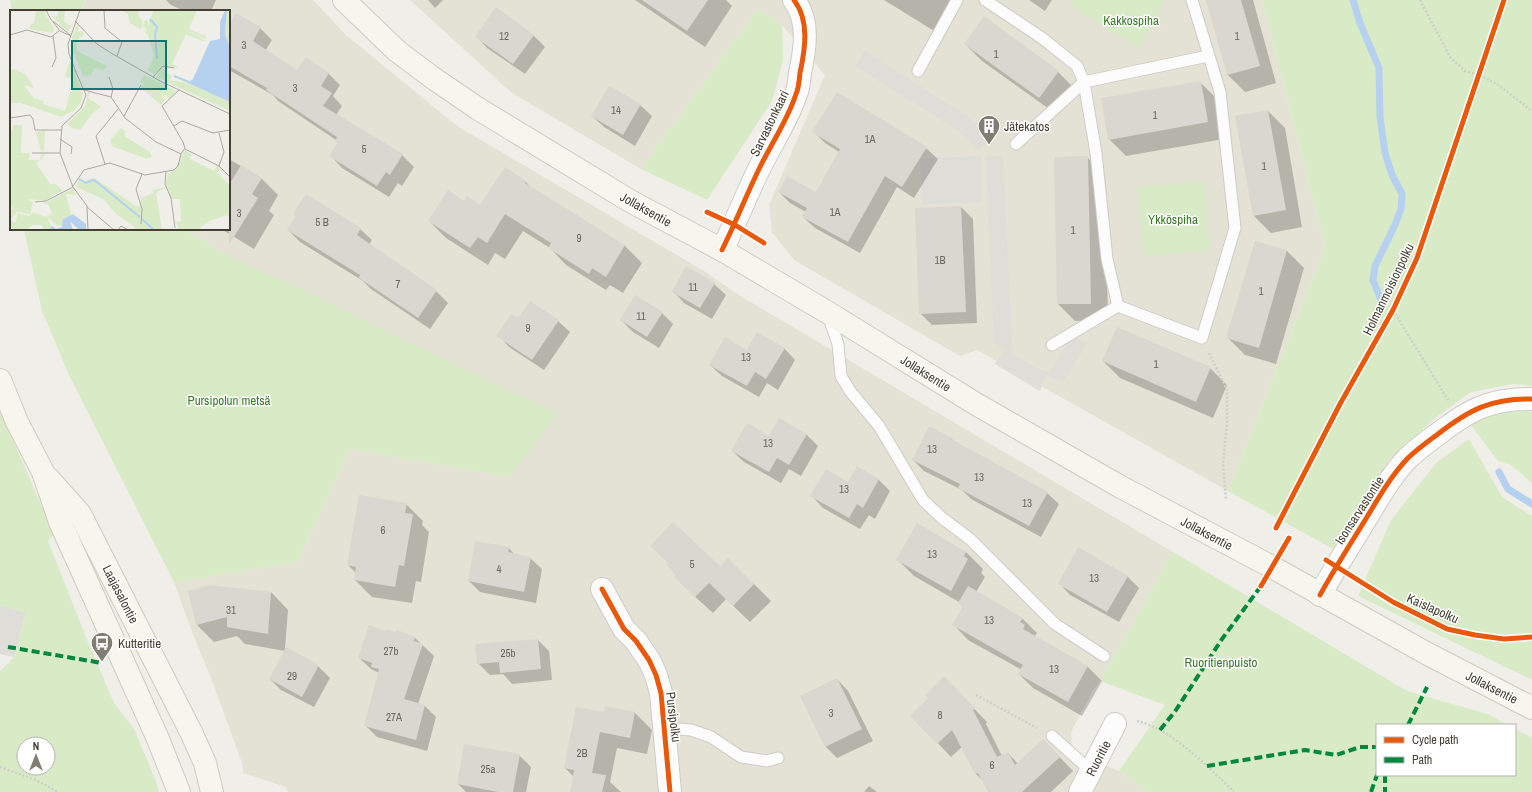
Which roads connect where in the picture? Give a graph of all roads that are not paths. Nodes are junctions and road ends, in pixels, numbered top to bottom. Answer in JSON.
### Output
{"nodes":[{"id":1,"x":344,"y":0,"type":"edge"},
{"id":2,"x":794,"y":0,"type":"edge"},
{"id":3,"x":957,"y":0,"type":"edge"},
{"id":4,"x":985,"y":0,"type":"edge"},
{"id":5,"x":1192,"y":0,"type":"edge"},
{"id":6,"x":1208,"y":56,"type":"junction"},
{"id":7,"x":918,"y":71,"type":"dead end"},
{"id":8,"x":1084,"y":82,"type":"junction"},
{"id":9,"x":1016,"y":144,"type":"dead end"},
{"id":10,"x":722,"y":250,"type":"junction"},
{"id":11,"x":1118,"y":306,"type":"junction"},
{"id":12,"x":827,"y":312,"type":"junction"},
{"id":13,"x":1052,"y":345,"type":"dead end"},
{"id":14,"x":0,"y":380,"type":"edge"},
{"id":15,"x":1532,"y":399,"type":"edge"},
{"id":16,"x":43,"y":472,"type":"junction"},
{"id":17,"x":602,"y":589,"type":"dead end"},
{"id":18,"x":1320,"y":595,"type":"junction"},
{"id":19,"x":1104,"y":656,"type":"dead end"},
{"id":20,"x":1532,"y":708,"type":"edge"},
{"id":21,"x":1115,"y":724,"type":"road end"},
{"id":22,"x":666,"y":728,"type":"junction"},
{"id":23,"x":1052,"y":736,"type":"road end"},
{"id":24,"x":778,"y":758,"type":"dead end"},
{"id":25,"x":1091,"y":771,"type":"junction"},
{"id":26,"x":179,"y":792,"type":"edge"},
{"id":27,"x":212,"y":792,"type":"edge"},
{"id":28,"x":670,"y":792,"type":"edge"},
{"id":29,"x":1080,"y":792,"type":"edge"}],
"edges":[{"from":1,"to":10,"type":"main road","name":"Jollaksentie"},
{"from":2,"to":10,"type":"street","name":"Sarvastonkaari"},
{"from":3,"to":7,"type":"lane"},
{"from":4,"to":8,"type":"lane"},
{"from":5,"to":6,"type":"lane"},
{"from":6,"to":8,"type":"lane"},
{"from":6,"to":11,"type":"lane"},
{"from":8,"to":9,"type":"lane"},
{"from":8,"to":11,"type":"lane"},
{"from":10,"to":12,"type":"main road","name":"Jollaksentie"},
{"from":11,"to":13,"type":"lane"},
{"from":12,"to":18,"type":"main road","name":"Jollaksentie"},
{"from":12,"to":19,"type":"lane"},
{"from":14,"to":16,"type":"main road","name":"Laajasalontie"},
{"from":15,"to":18,"type":"street","name":"Isonsarvastontie"},
{"from":16,"to":26,"type":"main road","name":"Laajasalontie"},
{"from":16,"to":27,"type":"main road","name":"Laajasalontie"},
{"from":17,"to":22,"type":"street","name":"Pursipolku"},
{"from":18,"to":20,"type":"main road","name":"Jollaksentie"},
{"from":21,"to":25,"type":"street","name":"Ruoritie"},
{"from":22,"to":24,"type":"lane"},
{"from":22,"to":28,"type":"street","name":"Pursipolku"},
{"from":23,"to":25,"type":"lane"},
{"from":25,"to":29,"type":"street","name":"Ruoritie"}]}
